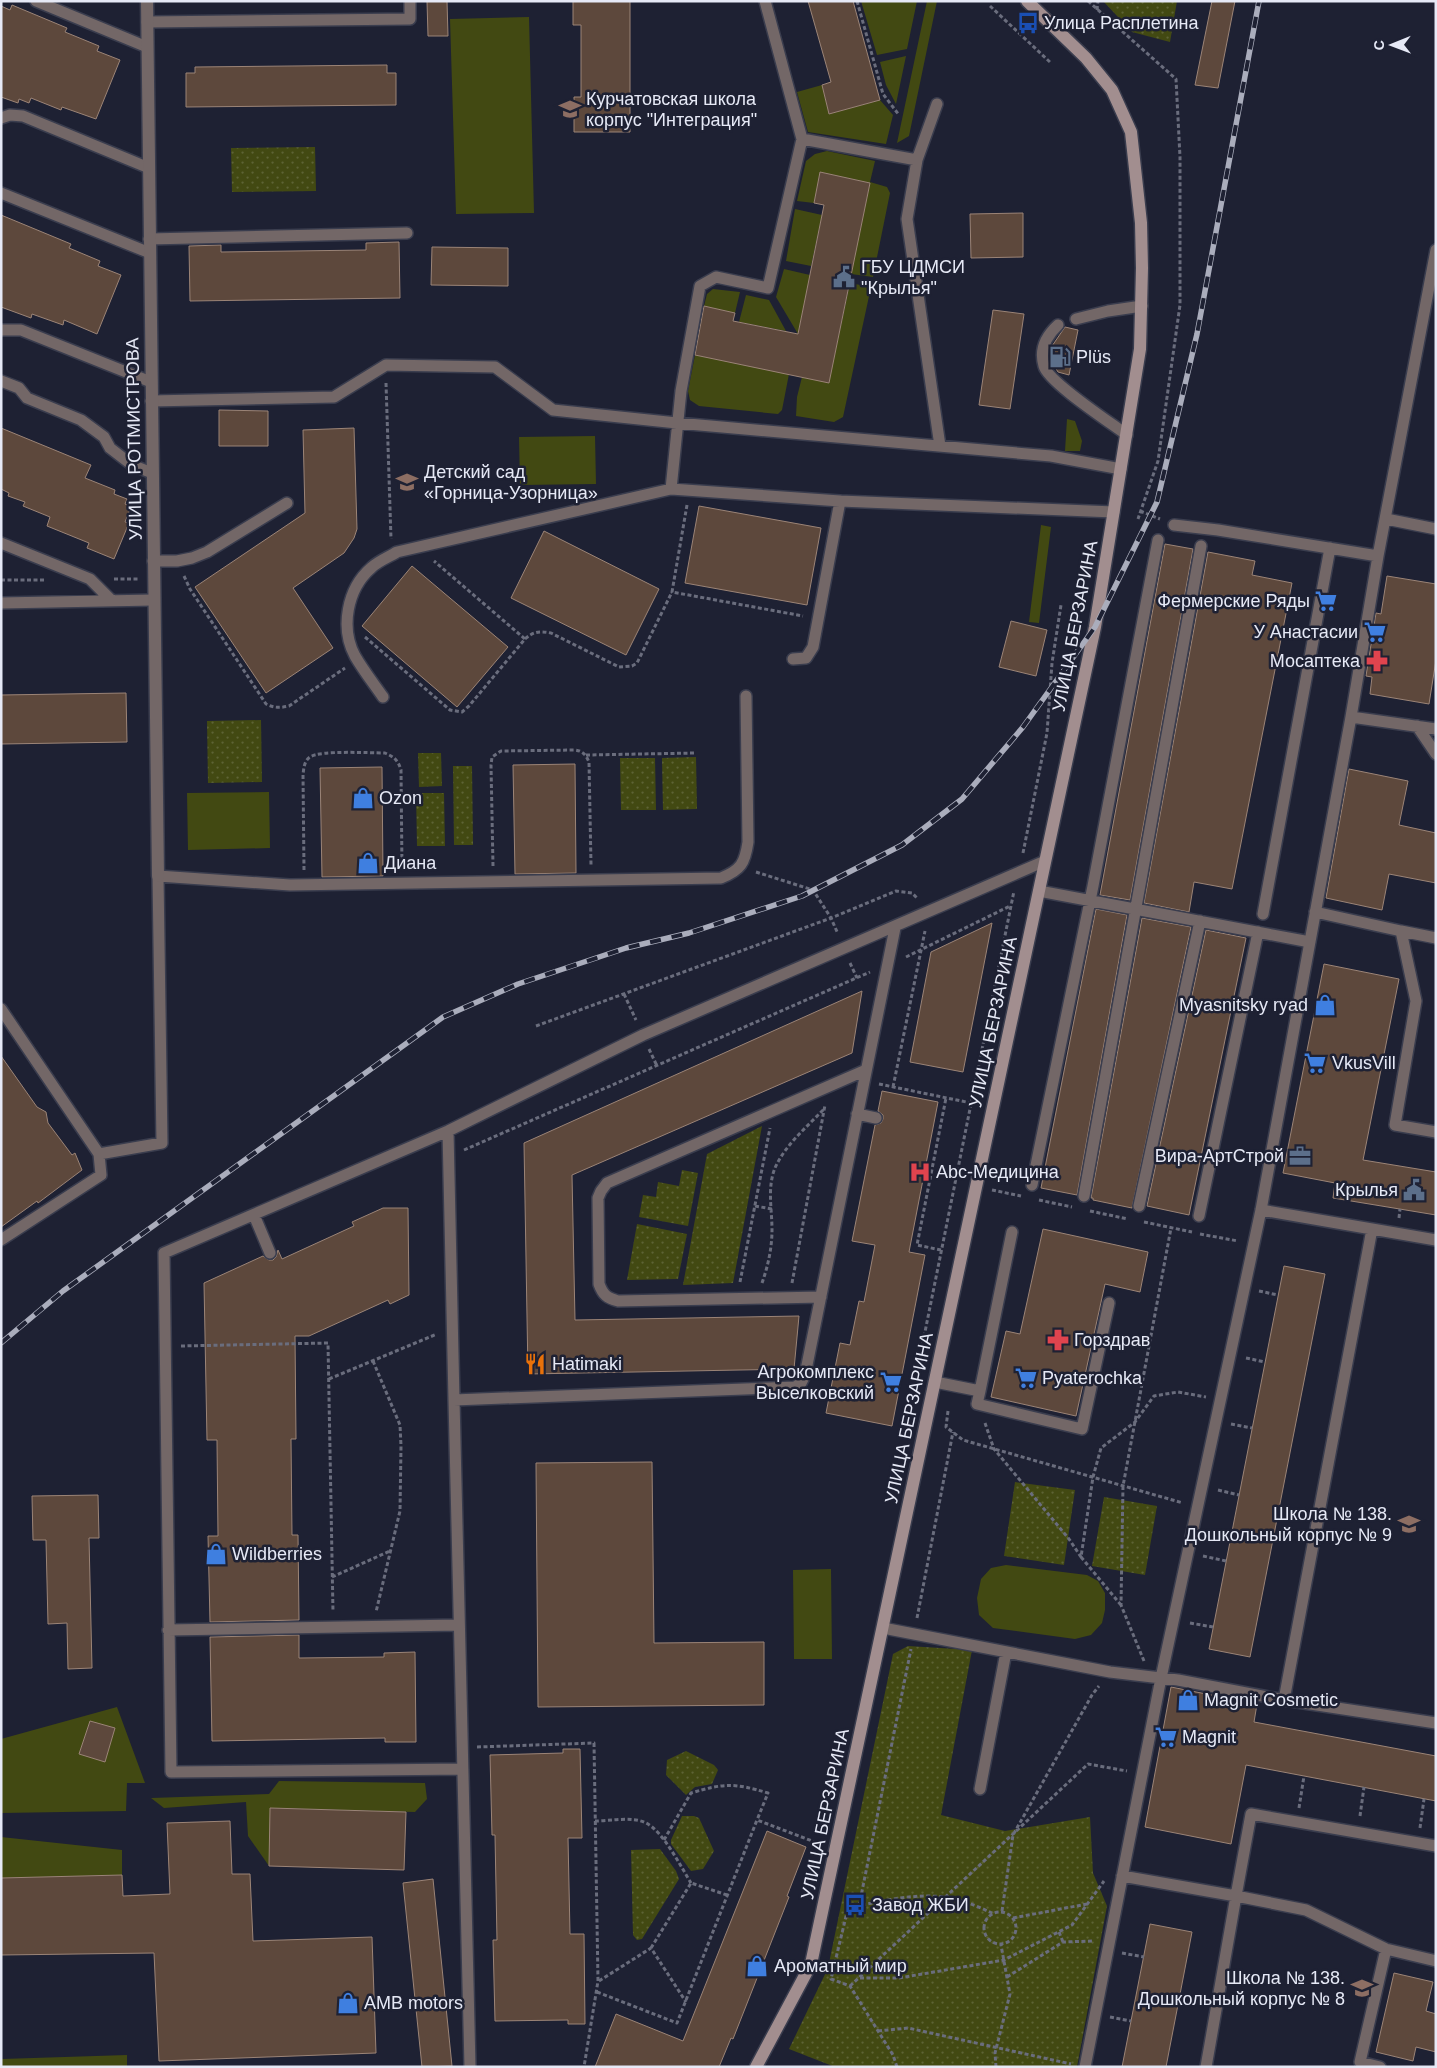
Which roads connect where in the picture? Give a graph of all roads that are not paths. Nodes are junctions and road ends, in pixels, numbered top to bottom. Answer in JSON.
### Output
{"nodes":[{"id":1,"x":36,"y":1,"type":"edge"},
{"id":2,"x":147,"y":1,"type":"edge"},
{"id":3,"x":410,"y":1,"type":"edge"},
{"id":4,"x":764,"y":1,"type":"edge"},
{"id":5,"x":1027,"y":1,"type":"edge"},
{"id":6,"x":147,"y":22,"type":"junction"},
{"id":7,"x":147,"y":47,"type":"junction"},
{"id":8,"x":937,"y":104,"type":"dead end"},
{"id":9,"x":1,"y":118,"type":"edge"},
{"id":10,"x":802,"y":139,"type":"junction"},
{"id":11,"x":917,"y":160,"type":"junction"},
{"id":12,"x":149,"y":168,"type":"junction"},
{"id":13,"x":1,"y":193,"type":"edge"},
{"id":14,"x":407,"y":233,"type":"dead end"},
{"id":15,"x":149,"y":239,"type":"junction"},
{"id":16,"x":1436,"y":250,"type":"edge"},
{"id":17,"x":150,"y":253,"type":"junction"},
{"id":18,"x":1142,"y":306,"type":"junction"},
{"id":19,"x":1076,"y":319,"type":"dead end"},
{"id":20,"x":1058,"y":324,"type":"dead end"},
{"id":21,"x":1,"y":330,"type":"edge"},
{"id":22,"x":1,"y":381,"type":"edge"},
{"id":23,"x":151,"y":382,"type":"junction"},
{"id":24,"x":151,"y":401,"type":"junction"},
{"id":25,"x":677,"y":423,"type":"junction"},
{"id":26,"x":1127,"y":435,"type":"junction"},
{"id":27,"x":940,"y":446,"type":"junction"},
{"id":28,"x":1121,"y":469,"type":"junction"},
{"id":29,"x":152,"y":474,"type":"junction"},
{"id":30,"x":671,"y":490,"type":"junction"},
{"id":31,"x":840,"y":501,"type":"junction"},
{"id":32,"x":287,"y":503,"type":"dead end"},
{"id":33,"x":1114,"y":512,"type":"junction"},
{"id":34,"x":1386,"y":519,"type":"junction"},
{"id":35,"x":1174,"y":525,"type":"dead end"},
{"id":36,"x":1436,"y":529,"type":"edge"},
{"id":37,"x":1158,"y":540,"type":"dead end"},
{"id":38,"x":1,"y":543,"type":"edge"},
{"id":39,"x":1201,"y":546,"type":"dead end"},
{"id":40,"x":1330,"y":548,"type":"junction"},
{"id":41,"x":1378,"y":556,"type":"junction"},
{"id":42,"x":153,"y":561,"type":"junction"},
{"id":43,"x":153,"y":600,"type":"junction"},
{"id":44,"x":112,"y":601,"type":"junction"},
{"id":45,"x":1,"y":603,"type":"edge"},
{"id":46,"x":793,"y":659,"type":"dead end"},
{"id":47,"x":746,"y":696,"type":"dead end"},
{"id":48,"x":383,"y":697,"type":"dead end"},
{"id":49,"x":1351,"y":718,"type":"junction"},
{"id":50,"x":1417,"y":726,"type":"junction"},
{"id":51,"x":1436,"y":729,"type":"edge"},
{"id":52,"x":1436,"y":754,"type":"edge"},
{"id":53,"x":1045,"y":861,"type":"junction"},
{"id":54,"x":158,"y":876,"type":"junction"},
{"id":55,"x":1039,"y":891,"type":"junction"},
{"id":56,"x":1090,"y":900,"type":"junction"},
{"id":57,"x":1136,"y":909,"type":"junction"},
{"id":58,"x":1315,"y":912,"type":"junction"},
{"id":59,"x":1263,"y":914,"type":"dead end"},
{"id":60,"x":1200,"y":921,"type":"junction"},
{"id":61,"x":895,"y":928,"type":"junction"},
{"id":62,"x":1401,"y":931,"type":"junction"},
{"id":63,"x":1258,"y":932,"type":"junction"},
{"id":64,"x":1436,"y":938,"type":"edge"},
{"id":65,"x":1310,"y":942,"type":"junction"},
{"id":66,"x":1,"y":1008,"type":"edge"},
{"id":67,"x":865,"y":1076,"type":"junction"},
{"id":68,"x":858,"y":1114,"type":"junction"},
{"id":69,"x":876,"y":1118,"type":"dead end"},
{"id":70,"x":448,"y":1131,"type":"junction"},
{"id":71,"x":1436,"y":1132,"type":"edge"},
{"id":72,"x":99,"y":1154,"type":"junction"},
{"id":73,"x":1032,"y":1185,"type":"dead end"},
{"id":74,"x":1084,"y":1196,"type":"dead end"},
{"id":75,"x":1139,"y":1206,"type":"dead end"},
{"id":76,"x":1260,"y":1210,"type":"junction"},
{"id":77,"x":254,"y":1215,"type":"junction"},
{"id":78,"x":1199,"y":1216,"type":"dead end"},
{"id":79,"x":1372,"y":1229,"type":"junction"},
{"id":80,"x":1012,"y":1232,"type":"dead end"},
{"id":81,"x":1,"y":1240,"type":"edge"},
{"id":82,"x":1436,"y":1240,"type":"edge"},
{"id":83,"x":270,"y":1253,"type":"dead end"},
{"id":84,"x":821,"y":1298,"type":"junction"},
{"id":85,"x":1109,"y":1303,"type":"dead end"},
{"id":86,"x":935,"y":1382,"type":"junction"},
{"id":87,"x":980,"y":1391,"type":"junction"},
{"id":88,"x":454,"y":1400,"type":"junction"},
{"id":89,"x":458,"y":1625,"type":"junction"},
{"id":90,"x":882,"y":1628,"type":"junction"},
{"id":91,"x":168,"y":1630,"type":"junction"},
{"id":92,"x":1006,"y":1652,"type":"junction"},
{"id":93,"x":1156,"y":1677,"type":"junction"},
{"id":94,"x":1284,"y":1700,"type":"junction"},
{"id":95,"x":1436,"y":1723,"type":"edge"},
{"id":96,"x":463,"y":1769,"type":"junction"},
{"id":97,"x":980,"y":1789,"type":"dead end"},
{"id":98,"x":1436,"y":1846,"type":"edge"},
{"id":99,"x":1122,"y":1876,"type":"junction"},
{"id":100,"x":1236,"y":1896,"type":"junction"},
{"id":101,"x":1386,"y":1949,"type":"junction"},
{"id":102,"x":1436,"y":1961,"type":"edge"},
{"id":103,"x":470,"y":2067,"type":"edge"},
{"id":104,"x":756,"y":2067,"type":"edge"},
{"id":105,"x":1086,"y":2067,"type":"edge"},
{"id":106,"x":1206,"y":2067,"type":"edge"},
{"id":107,"x":1380,"y":2067,"type":"edge"}],
"edges":[{"from":1,"to":7,"type":"lane"},
{"from":2,"to":6,"type":"street","name":"УЛИЦА РОТМИСТРОВА"},
{"from":3,"to":6,"type":"lane"},
{"from":4,"to":10,"type":"lane"},
{"from":5,"to":18,"type":"street","name":"УЛИЦА БЕРЗАРИНА"},
{"from":6,"to":7,"type":"street","name":"УЛИЦА РОТМИСТРОВА"},
{"from":7,"to":12,"type":"street","name":"УЛИЦА РОТМИСТРОВА"},
{"from":8,"to":11,"type":"lane"},
{"from":9,"to":12,"type":"lane"},
{"from":10,"to":11,"type":"lane"},
{"from":10,"to":25,"type":"lane"},
{"from":11,"to":27,"type":"lane"},
{"from":12,"to":15,"type":"street","name":"УЛИЦА РОТМИСТРОВА"},
{"from":13,"to":17,"type":"lane"},
{"from":14,"to":15,"type":"lane"},
{"from":15,"to":17,"type":"street","name":"УЛИЦА РОТМИСТРОВА"},
{"from":16,"to":34,"type":"lane"},
{"from":17,"to":23,"type":"street","name":"УЛИЦА РОТМИСТРОВА"},
{"from":18,"to":19,"type":"lane"},
{"from":18,"to":26,"type":"street","name":"УЛИЦА БЕРЗАРИНА"},
{"from":20,"to":26,"type":"lane"},
{"from":21,"to":23,"type":"lane"},
{"from":22,"to":29,"type":"lane"},
{"from":23,"to":24,"type":"street","name":"УЛИЦА РОТМИСТРОВА"},
{"from":24,"to":25,"type":"lane"},
{"from":24,"to":29,"type":"street","name":"УЛИЦА РОТМИСТРОВА"},
{"from":25,"to":27,"type":"lane"},
{"from":25,"to":30,"type":"lane"},
{"from":26,"to":28,"type":"street","name":"УЛИЦА БЕРЗАРИНА"},
{"from":27,"to":28,"type":"lane"},
{"from":28,"to":33,"type":"street","name":"УЛИЦА БЕРЗАРИНА"},
{"from":29,"to":42,"type":"street","name":"УЛИЦА РОТМИСТРОВА"},
{"from":30,"to":31,"type":"lane"},
{"from":30,"to":48,"type":"lane"},
{"from":31,"to":33,"type":"lane"},
{"from":31,"to":46,"type":"lane"},
{"from":32,"to":42,"type":"lane"},
{"from":33,"to":53,"type":"street","name":"УЛИЦА БЕРЗАРИНА"},
{"from":34,"to":36,"type":"lane"},
{"from":34,"to":41,"type":"lane"},
{"from":35,"to":40,"type":"lane"},
{"from":37,"to":56,"type":"lane"},
{"from":38,"to":44,"type":"lane"},
{"from":39,"to":57,"type":"lane"},
{"from":40,"to":41,"type":"lane"},
{"from":40,"to":59,"type":"lane"},
{"from":41,"to":49,"type":"lane"},
{"from":42,"to":43,"type":"street","name":"УЛИЦА РОТМИСТРОВА"},
{"from":43,"to":44,"type":"lane"},
{"from":43,"to":54,"type":"street","name":"УЛИЦА РОТМИСТРОВА"},
{"from":44,"to":45,"type":"lane"},
{"from":47,"to":54,"type":"lane"},
{"from":49,"to":50,"type":"lane"},
{"from":49,"to":58,"type":"lane"},
{"from":50,"to":51,"type":"lane"},
{"from":50,"to":52,"type":"lane"},
{"from":53,"to":55,"type":"street","name":"УЛИЦА БЕРЗАРИНА"},
{"from":53,"to":61,"type":"lane"},
{"from":54,"to":72,"type":"lane"},
{"from":55,"to":56,"type":"lane"},
{"from":55,"to":86,"type":"street","name":"УЛИЦА БЕРЗАРИНА"},
{"from":56,"to":57,"type":"lane"},
{"from":56,"to":73,"type":"lane"},
{"from":57,"to":60,"type":"lane"},
{"from":57,"to":74,"type":"lane"},
{"from":58,"to":62,"type":"lane"},
{"from":58,"to":65,"type":"lane"},
{"from":60,"to":63,"type":"lane"},
{"from":60,"to":75,"type":"lane"},
{"from":61,"to":67,"type":"lane"},
{"from":61,"to":70,"type":"lane"},
{"from":62,"to":64,"type":"lane"},
{"from":62,"to":71,"type":"lane"},
{"from":63,"to":65,"type":"lane"},
{"from":63,"to":78,"type":"lane"},
{"from":65,"to":76,"type":"lane"},
{"from":66,"to":72,"type":"lane"},
{"from":67,"to":68,"type":"lane"},
{"from":67,"to":84,"type":"lane"},
{"from":68,"to":69,"type":"lane"},
{"from":68,"to":84,"type":"lane"},
{"from":70,"to":77,"type":"lane"},
{"from":70,"to":88,"type":"lane"},
{"from":72,"to":81,"type":"lane"},
{"from":76,"to":79,"type":"lane"},
{"from":76,"to":93,"type":"lane"},
{"from":77,"to":83,"type":"lane"},
{"from":77,"to":91,"type":"lane"},
{"from":79,"to":82,"type":"lane"},
{"from":79,"to":94,"type":"lane"},
{"from":80,"to":87,"type":"lane"},
{"from":84,"to":88,"type":"lane"},
{"from":85,"to":87,"type":"lane"},
{"from":86,"to":87,"type":"lane"},
{"from":86,"to":90,"type":"street","name":"УЛИЦА БЕРЗАРИНА"},
{"from":88,"to":89,"type":"lane"},
{"from":89,"to":91,"type":"lane"},
{"from":89,"to":96,"type":"lane"},
{"from":90,"to":92,"type":"lane"},
{"from":90,"to":104,"type":"street","name":"УЛИЦА БЕРЗАРИНА"},
{"from":91,"to":96,"type":"lane"},
{"from":92,"to":93,"type":"lane"},
{"from":92,"to":97,"type":"lane"},
{"from":93,"to":94,"type":"lane"},
{"from":93,"to":99,"type":"lane"},
{"from":94,"to":95,"type":"lane"},
{"from":96,"to":103,"type":"lane"},
{"from":98,"to":100,"type":"lane"},
{"from":99,"to":100,"type":"lane"},
{"from":99,"to":105,"type":"lane"},
{"from":100,"to":101,"type":"lane"},
{"from":100,"to":106,"type":"lane"},
{"from":101,"to":102,"type":"lane"},
{"from":101,"to":107,"type":"lane"}]}
